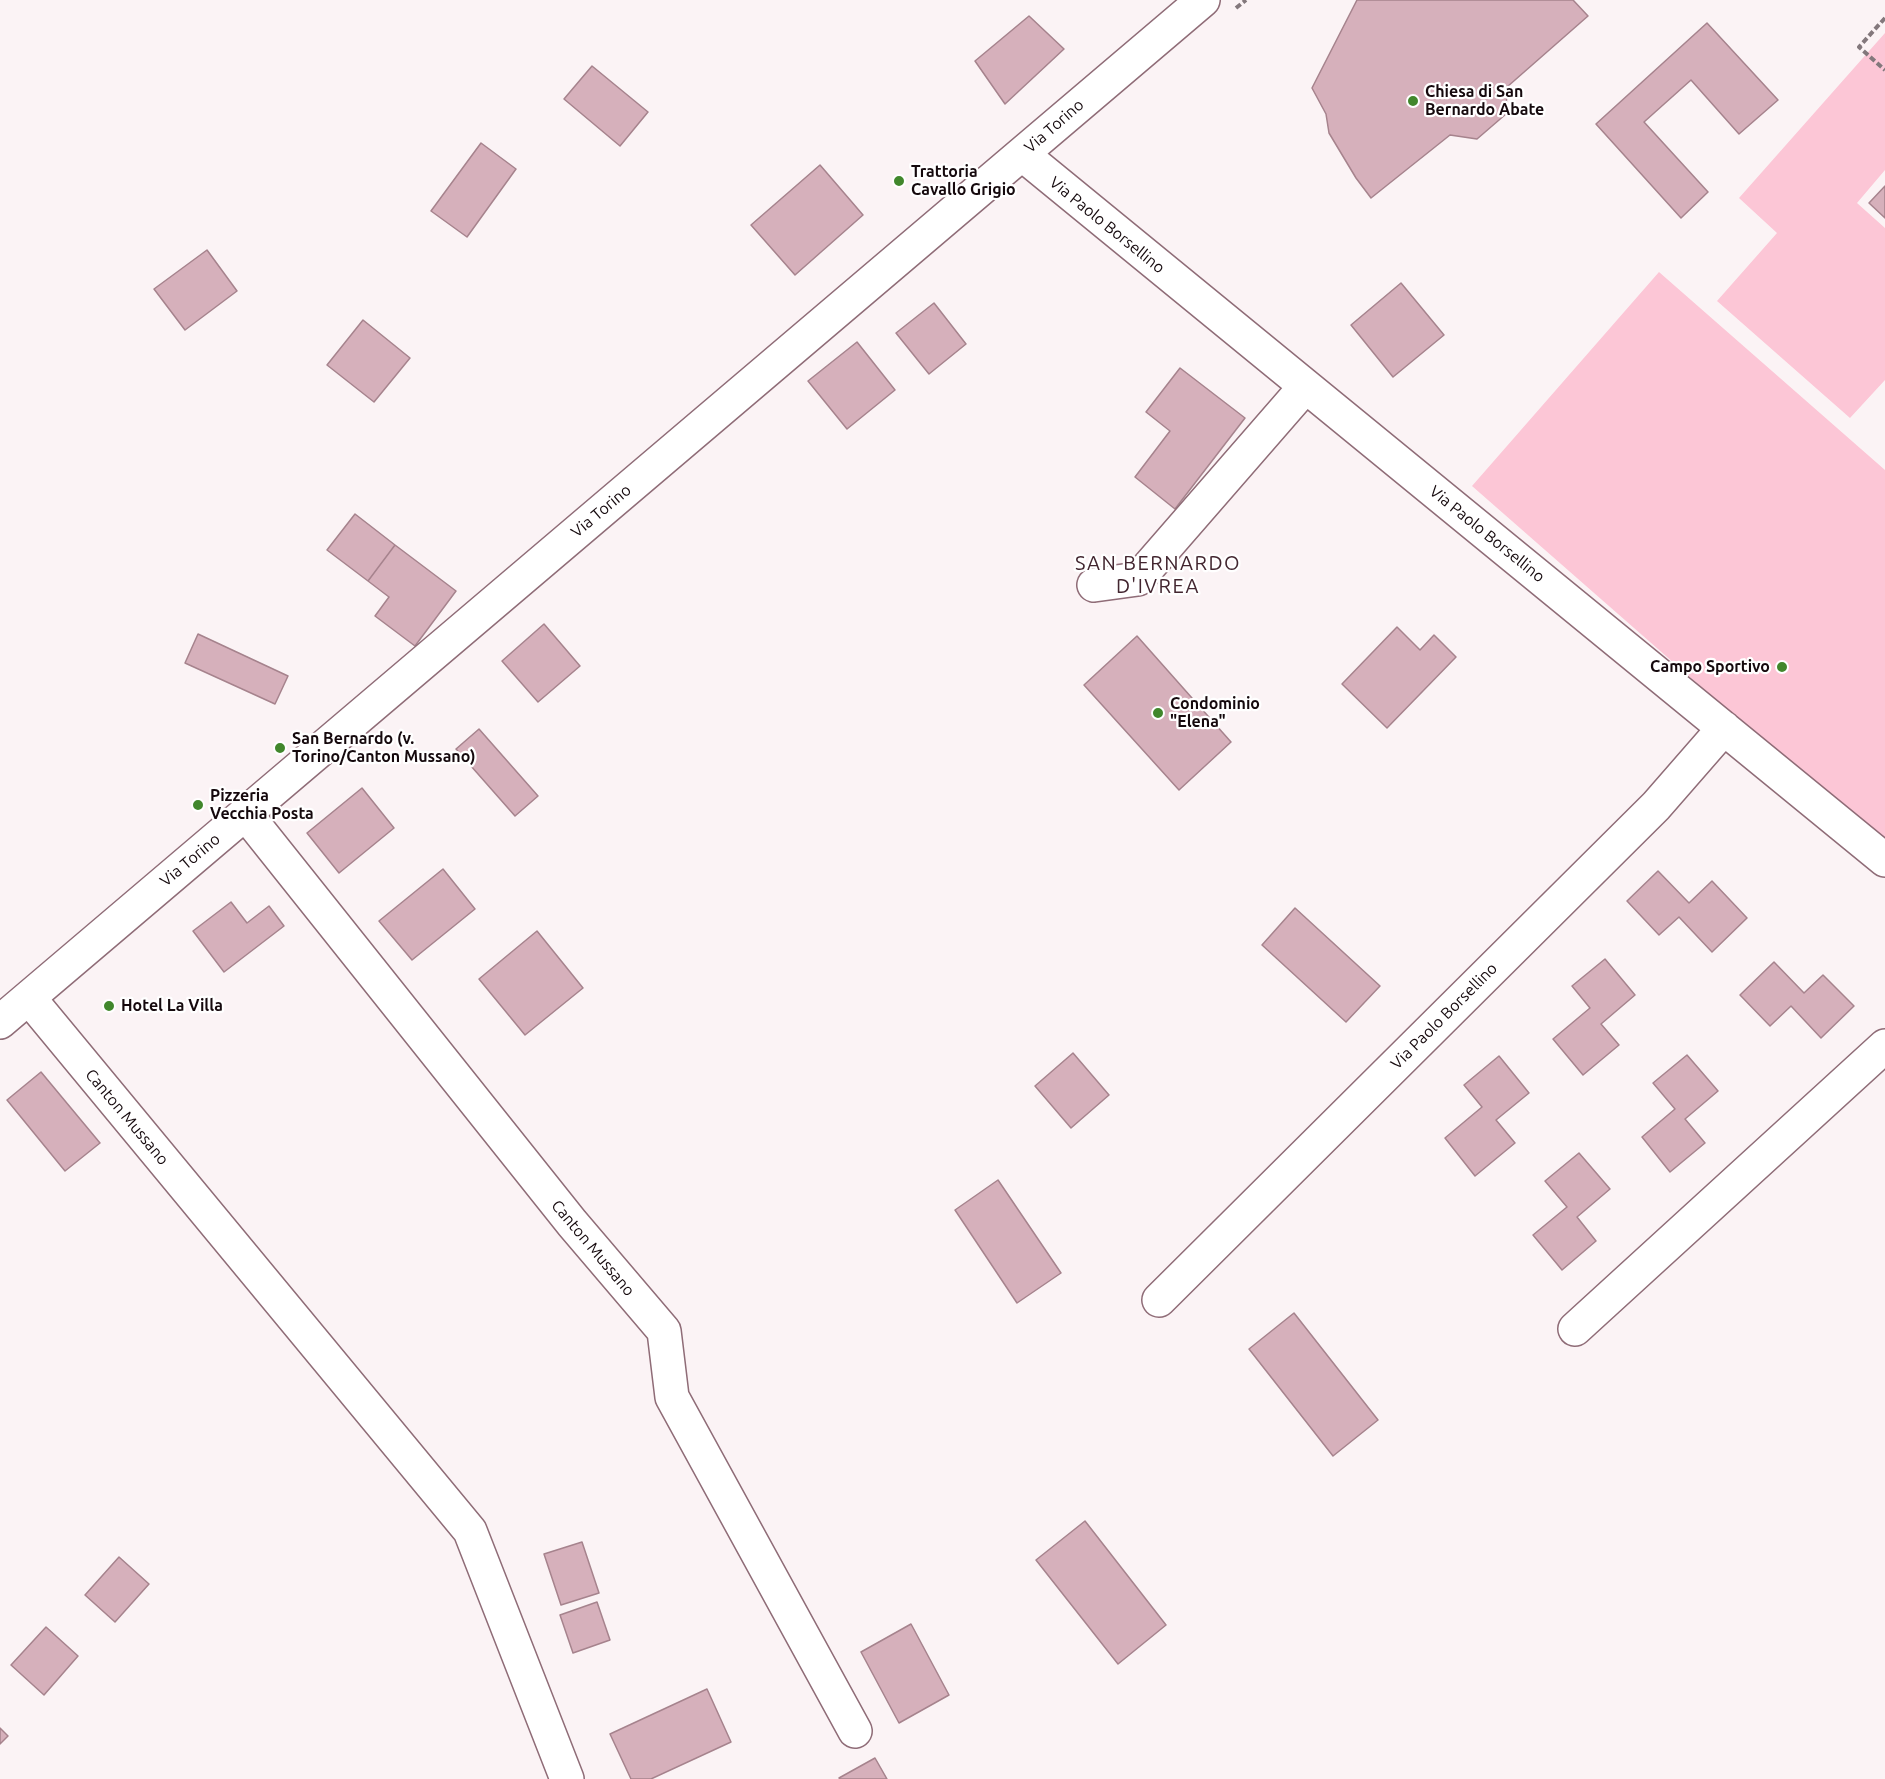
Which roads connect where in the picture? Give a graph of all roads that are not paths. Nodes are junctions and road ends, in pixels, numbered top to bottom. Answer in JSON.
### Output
{"nodes":[{"id":1,"x":1203,"y":0,"type":"edge"},
{"id":2,"x":1022,"y":154,"type":"junction"},
{"id":3,"x":1305,"y":387,"type":"junction"},
{"id":4,"x":1094,"y":585,"type":"dead end"},
{"id":5,"x":1724,"y":728,"type":"junction"},
{"id":6,"x":245,"y":813,"type":"junction"},
{"id":7,"x":1885,"y":860,"type":"edge"},
{"id":8,"x":29,"y":998,"type":"junction"},
{"id":9,"x":0,"y":1022,"type":"edge"},
{"id":10,"x":1885,"y":1046,"type":"edge"},
{"id":11,"x":1159,"y":1300,"type":"dead end"},
{"id":12,"x":1575,"y":1329,"type":"dead end"},
{"id":13,"x":855,"y":1731,"type":"dead end"},
{"id":14,"x":567,"y":1779,"type":"edge"}],
"edges":[{"from":1,"to":2,"type":"street","name":"Via Torino"},
{"from":2,"to":3,"type":"street","name":"Via Paolo Borsellino"},
{"from":2,"to":6,"type":"street","name":"Via Torino"},
{"from":3,"to":4,"type":"street"},
{"from":3,"to":5,"type":"street","name":"Via Paolo Borsellino"},
{"from":5,"to":7,"type":"street","name":"Via Paolo Borsellino"},
{"from":5,"to":11,"type":"street","name":"Via Paolo Borsellino"},
{"from":6,"to":8,"type":"street","name":"Via Torino"},
{"from":6,"to":13,"type":"street","name":"Canton Mussano"},
{"from":8,"to":9,"type":"street","name":"Via Torino"},
{"from":8,"to":14,"type":"street","name":"Canton Mussano"},
{"from":10,"to":12,"type":"street"}]}
